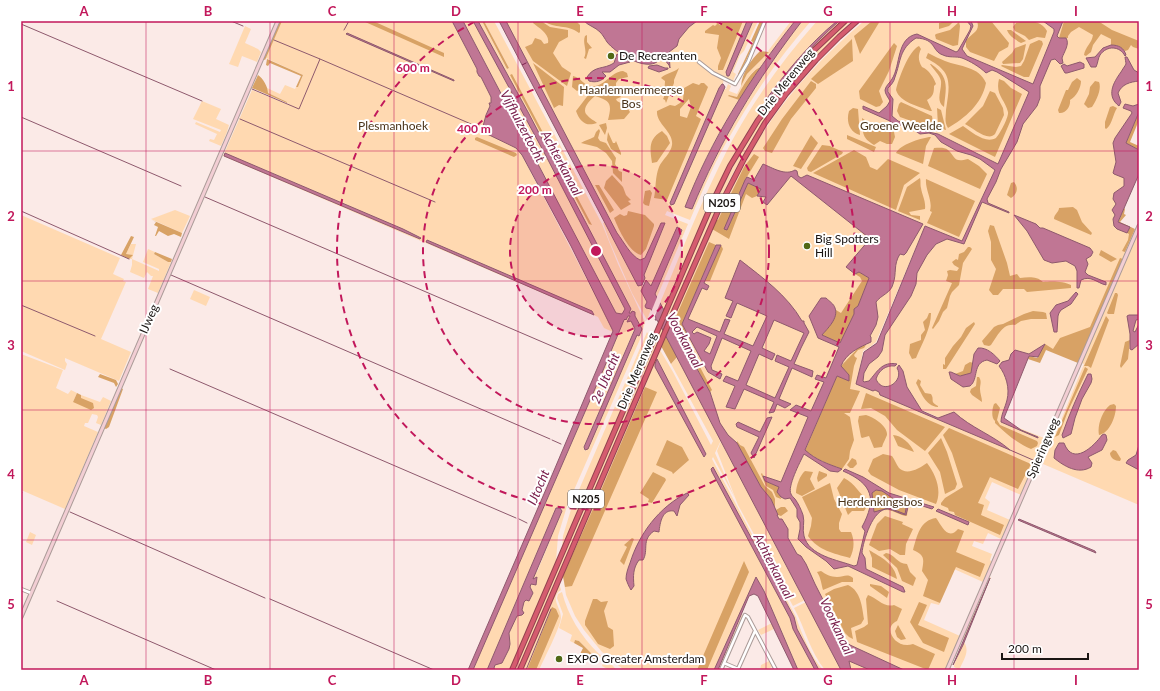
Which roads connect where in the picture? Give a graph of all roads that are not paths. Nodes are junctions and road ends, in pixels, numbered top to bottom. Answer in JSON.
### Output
{"nodes":[{"id":1,"x":278,"y":21,"type":"edge"},
{"id":2,"x":765,"y":21,"type":"edge"},
{"id":3,"x":845,"y":21,"type":"edge"},
{"id":4,"x":857,"y":21,"type":"edge"},
{"id":5,"x":699,"y":62,"type":"dead end"},
{"id":6,"x":1139,"y":226,"type":"edge"},
{"id":7,"x":21,"y":589,"type":"edge"},
{"id":8,"x":31,"y":593,"type":"junction"},
{"id":9,"x":21,"y":617,"type":"edge"},
{"id":10,"x":756,"y":630,"type":"junction"},
{"id":11,"x":724,"y":663,"type":"junction"},
{"id":12,"x":512,"y":670,"type":"edge"},
{"id":13,"x":520,"y":670,"type":"edge"},
{"id":14,"x":721,"y":670,"type":"edge"},
{"id":15,"x":776,"y":670,"type":"edge"},
{"id":16,"x":947,"y":670,"type":"edge"}],
"edges":[{"from":1,"to":8,"type":"street","name":"IJweg"},
{"from":2,"to":5,"type":"street"},
{"from":3,"to":12,"type":"highway","name":"Drie Merenweg","number":"N205"},
{"from":4,"to":13,"type":"highway","name":"Drie Merenweg","number":"N205"},
{"from":6,"to":16,"type":"street","name":"Spieringweg"},
{"from":7,"to":8,"type":"street"},
{"from":8,"to":9,"type":"street","name":"IJweg"},
{"from":10,"to":11,"type":"street"},
{"from":10,"to":11,"type":"street"},
{"from":10,"to":15,"type":"street"},
{"from":11,"to":14,"type":"street"}]}
